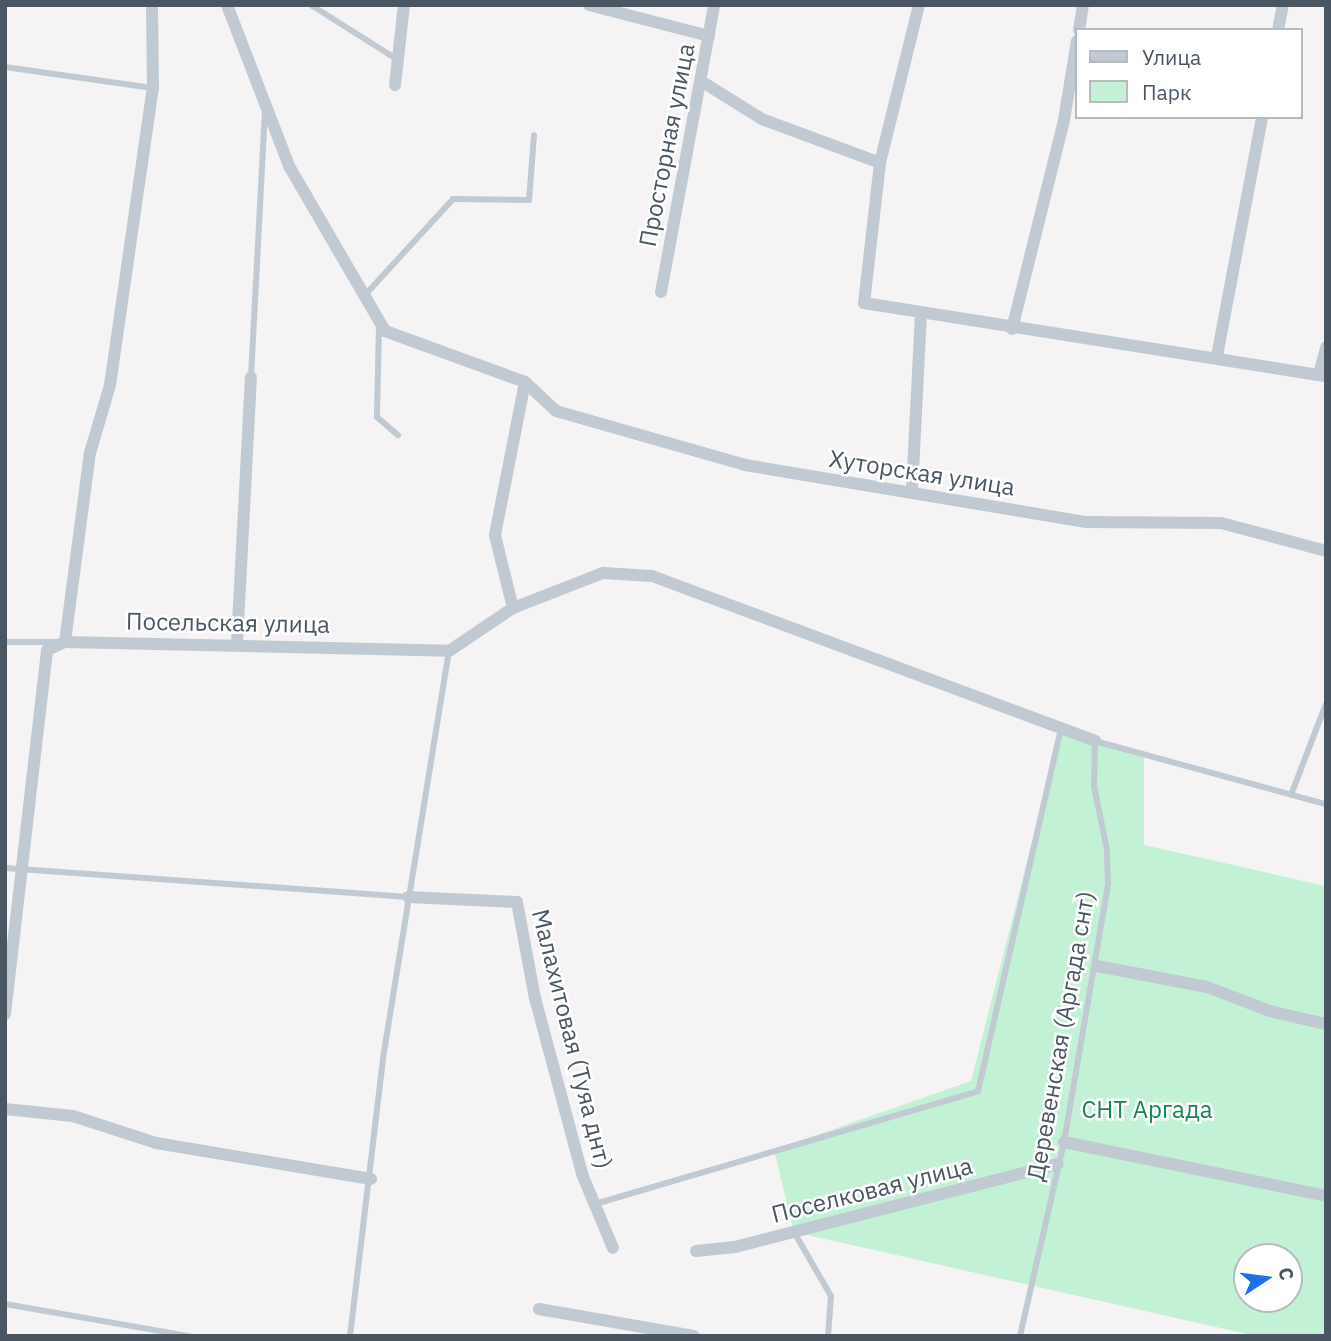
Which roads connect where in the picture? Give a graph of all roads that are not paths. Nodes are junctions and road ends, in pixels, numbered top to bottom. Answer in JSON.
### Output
{"nodes":[{"id":1,"x":152,"y":5,"type":"edge"},
{"id":2,"x":227,"y":5,"type":"edge"},
{"id":3,"x":312,"y":5,"type":"edge"},
{"id":4,"x":404,"y":5,"type":"edge"},
{"id":5,"x":589,"y":5,"type":"edge"},
{"id":6,"x":714,"y":5,"type":"edge"},
{"id":7,"x":919,"y":5,"type":"edge"},
{"id":8,"x":1083,"y":5,"type":"edge"},
{"id":9,"x":1283,"y":5,"type":"edge"},
{"id":10,"x":1079,"y":28,"type":"edge"},
{"id":11,"x":1278,"y":28,"type":"edge"},
{"id":12,"x":709,"y":36,"type":"junction"},
{"id":13,"x":1076,"y":47,"type":"edge"},
{"id":14,"x":398,"y":60,"type":"junction"},
{"id":15,"x":5,"y":67,"type":"edge"},
{"id":16,"x":701,"y":81,"type":"junction"},
{"id":17,"x":395,"y":85,"type":"dead end"},
{"id":18,"x":153,"y":88,"type":"junction"},
{"id":19,"x":265,"y":106,"type":"junction"},
{"id":20,"x":1262,"y":119,"type":"edge"},
{"id":21,"x":534,"y":135,"type":"dead end"},
{"id":22,"x":880,"y":163,"type":"junction"},
{"id":23,"x":661,"y":292,"type":"dead end"},
{"id":24,"x":364,"y":296,"type":"junction"},
{"id":25,"x":921,"y":313,"type":"junction"},
{"id":26,"x":379,"y":321,"type":"junction"},
{"id":27,"x":1012,"y":329,"type":"junction"},
{"id":28,"x":1326,"y":347,"type":"edge"},
{"id":29,"x":1217,"y":355,"type":"junction"},
{"id":30,"x":1323,"y":375,"type":"edge"},
{"id":31,"x":251,"y":377,"type":"joint"},
{"id":32,"x":526,"y":382,"type":"junction"},
{"id":33,"x":398,"y":435,"type":"dead end"},
{"id":34,"x":912,"y":491,"type":"junction"},
{"id":35,"x":1326,"y":551,"type":"edge"},
{"id":36,"x":513,"y":608,"type":"junction"},
{"id":37,"x":5,"y":642,"type":"edge"},
{"id":38,"x":65,"y":642,"type":"junction"},
{"id":39,"x":237,"y":643,"type":"junction"},
{"id":40,"x":449,"y":650,"type":"junction"},
{"id":41,"x":1326,"y":704,"type":"edge"},
{"id":42,"x":1061,"y":728,"type":"junction"},
{"id":43,"x":1095,"y":741,"type":"junction"},
{"id":44,"x":1291,"y":795,"type":"junction"},
{"id":45,"x":1326,"y":804,"type":"edge"},
{"id":46,"x":5,"y":868,"type":"edge"},
{"id":47,"x":21,"y":869,"type":"junction"},
{"id":48,"x":408,"y":897,"type":"junction"},
{"id":49,"x":1097,"y":966,"type":"junction"},
{"id":50,"x":5,"y":1014,"type":"edge"},
{"id":51,"x":1326,"y":1024,"type":"edge"},
{"id":52,"x":5,"y":1109,"type":"edge"},
{"id":53,"x":1065,"y":1142,"type":"junction"},
{"id":54,"x":1058,"y":1164,"type":"junction"},
{"id":55,"x":371,"y":1179,"type":"junction"},
{"id":56,"x":1326,"y":1196,"type":"edge"},
{"id":57,"x":594,"y":1204,"type":"junction"},
{"id":58,"x":794,"y":1232,"type":"junction"},
{"id":59,"x":613,"y":1248,"type":"dead end"},
{"id":60,"x":696,"y":1251,"type":"dead end"},
{"id":61,"x":5,"y":1304,"type":"edge"},
{"id":62,"x":539,"y":1309,"type":"dead end"},
{"id":63,"x":155,"y":1333,"type":"edge"},
{"id":64,"x":189,"y":1336,"type":"edge"},
{"id":65,"x":350,"y":1336,"type":"edge"},
{"id":66,"x":694,"y":1336,"type":"edge"},
{"id":67,"x":828,"y":1336,"type":"edge"},
{"id":68,"x":1020,"y":1336,"type":"edge"}],
"edges":[{"from":1,"to":18,"type":"street"},
{"from":2,"to":19,"type":"street"},
{"from":3,"to":14,"type":"lane"},
{"from":4,"to":14,"type":"street"},
{"from":5,"to":12,"type":"street"},
{"from":6,"to":12,"type":"street","name":"Просторная улица"},
{"from":7,"to":22,"type":"street"},
{"from":8,"to":10,"type":"street"},
{"from":9,"to":11,"type":"street"},
{"from":12,"to":16,"type":"street","name":"Просторная улица"},
{"from":13,"to":27,"type":"street"},
{"from":14,"to":17,"type":"street"},
{"from":15,"to":18,"type":"lane"},
{"from":16,"to":22,"type":"street"},
{"from":16,"to":23,"type":"street","name":"Просторная улица"},
{"from":18,"to":38,"type":"street"},
{"from":19,"to":24,"type":"street"},
{"from":19,"to":31,"type":"lane"},
{"from":20,"to":29,"type":"street"},
{"from":21,"to":24,"type":"lane"},
{"from":22,"to":25,"type":"street"},
{"from":24,"to":26,"type":"street"},
{"from":25,"to":27,"type":"street"},
{"from":25,"to":34,"type":"street"},
{"from":26,"to":32,"type":"street"},
{"from":26,"to":33,"type":"lane"},
{"from":27,"to":29,"type":"street"},
{"from":28,"to":30,"type":"street"},
{"from":29,"to":30,"type":"street"},
{"from":31,"to":39,"type":"street"},
{"from":32,"to":34,"type":"street","name":"Хуторская улица"},
{"from":32,"to":36,"type":"street"},
{"from":34,"to":35,"type":"street","name":"Хуторская улица"},
{"from":36,"to":40,"type":"street"},
{"from":36,"to":42,"type":"street"},
{"from":37,"to":38,"type":"lane","name":"Посельская улица"},
{"from":38,"to":39,"type":"street","name":"Посельская улица"},
{"from":38,"to":47,"type":"street"},
{"from":39,"to":40,"type":"street","name":"Посельская улица"},
{"from":40,"to":48,"type":"lane"},
{"from":41,"to":44,"type":"lane"},
{"from":42,"to":43,"type":"street"},
{"from":42,"to":57,"type":"lane"},
{"from":43,"to":44,"type":"lane"},
{"from":43,"to":49,"type":"lane","name":"Деревенская (Аргада снт)"},
{"from":44,"to":45,"type":"lane"},
{"from":46,"to":47,"type":"lane"},
{"from":47,"to":48,"type":"lane"},
{"from":47,"to":50,"type":"street"},
{"from":48,"to":55,"type":"lane"},
{"from":48,"to":57,"type":"street","name":"Малахитовая (Туяа днт)"},
{"from":49,"to":51,"type":"street"},
{"from":49,"to":53,"type":"lane","name":"Деревенская (Аргада снт)"},
{"from":52,"to":55,"type":"street"},
{"from":53,"to":54,"type":"lane","name":"Деревенская (Аргада снт)"},
{"from":53,"to":56,"type":"street"},
{"from":54,"to":58,"type":"street","name":"Поселковая улица"},
{"from":54,"to":68,"type":"lane","name":"Деревенская (Аргада снт)"},
{"from":55,"to":65,"type":"lane"},
{"from":57,"to":59,"type":"street","name":"Малахитовая (Туяа днт)"},
{"from":58,"to":60,"type":"street","name":"Поселковая улица"},
{"from":58,"to":67,"type":"lane"},
{"from":61,"to":63,"type":"lane"},
{"from":62,"to":66,"type":"street"},
{"from":63,"to":64,"type":"lane"}]}
